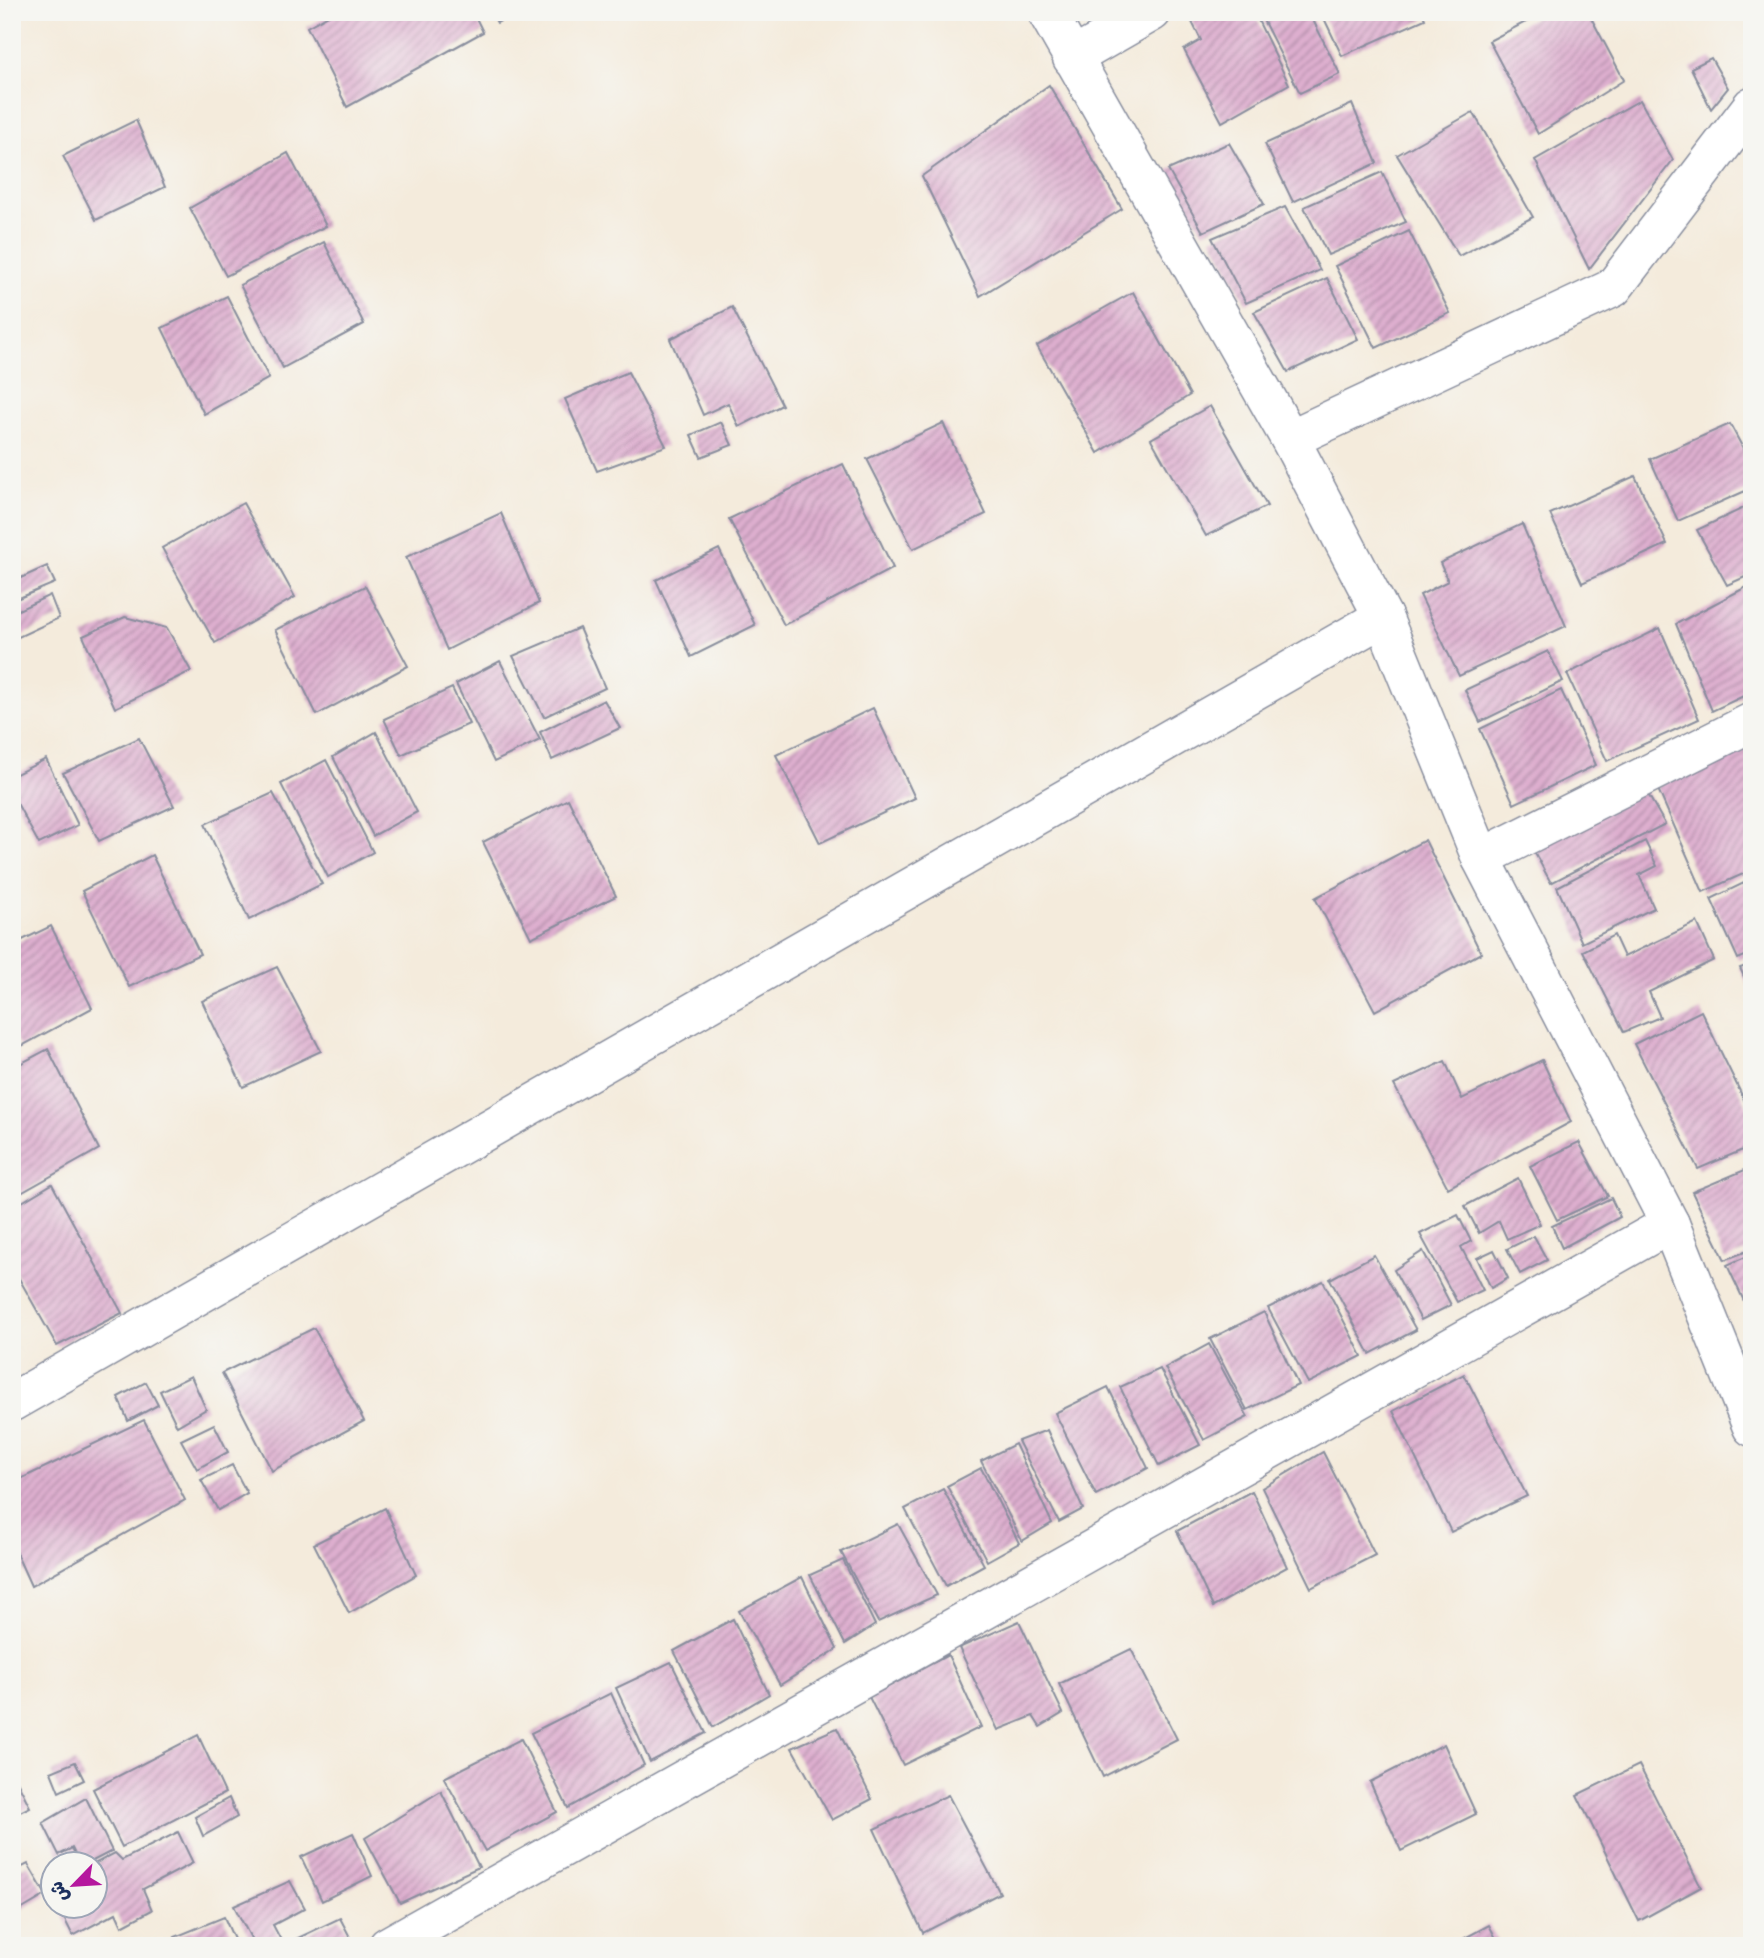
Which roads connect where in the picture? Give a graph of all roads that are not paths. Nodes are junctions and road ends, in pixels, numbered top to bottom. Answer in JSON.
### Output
{"nodes":[{"id":1,"x":1047,"y":12,"type":"edge"},
{"id":2,"x":1152,"y":12,"type":"edge"},
{"id":3,"x":1072,"y":58,"type":"junction"},
{"id":4,"x":1752,"y":106,"type":"edge"},
{"id":5,"x":1290,"y":439,"type":"junction"},
{"id":6,"x":1383,"y":617,"type":"junction"},
{"id":7,"x":1752,"y":722,"type":"edge"},
{"id":8,"x":1481,"y":858,"type":"junction"},
{"id":9,"x":1671,"y":1224,"type":"junction"},
{"id":10,"x":12,"y":1402,"type":"edge"},
{"id":11,"x":1752,"y":1427,"type":"edge"},
{"id":12,"x":388,"y":1946,"type":"edge"}],
"edges":[{"from":1,"to":3,"type":"street"},
{"from":2,"to":3,"type":"street"},
{"from":3,"to":5,"type":"street"},
{"from":4,"to":5,"type":"street"},
{"from":5,"to":6,"type":"street"},
{"from":6,"to":8,"type":"street"},
{"from":6,"to":10,"type":"street"},
{"from":7,"to":8,"type":"street"},
{"from":8,"to":9,"type":"street"},
{"from":9,"to":11,"type":"street"},
{"from":9,"to":12,"type":"street"}]}
